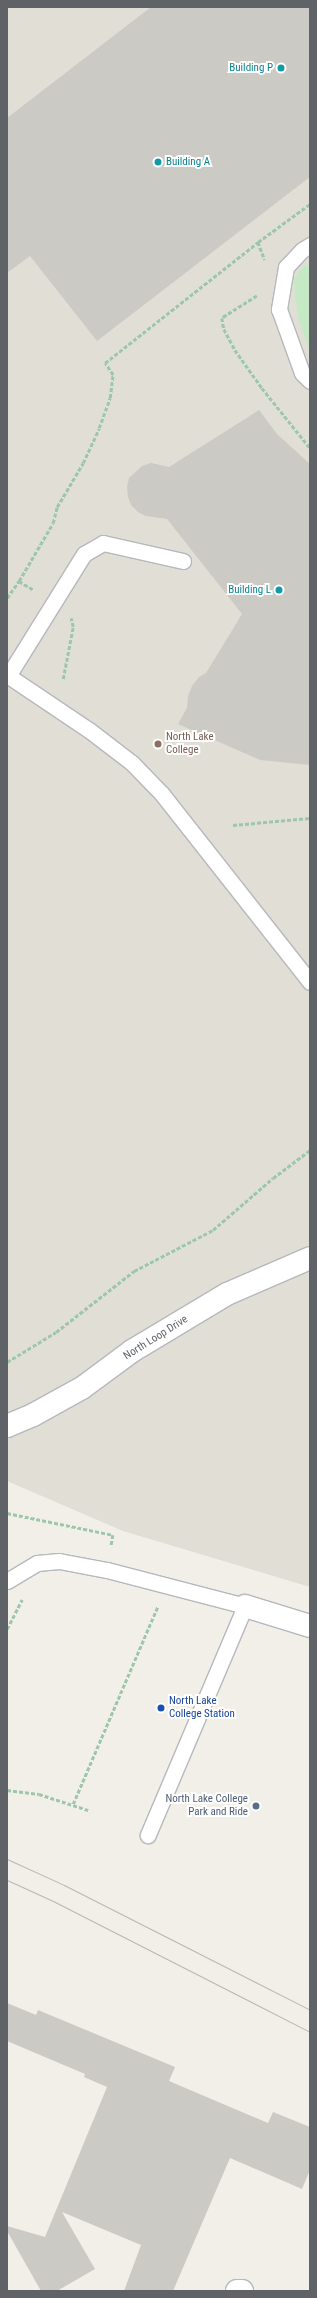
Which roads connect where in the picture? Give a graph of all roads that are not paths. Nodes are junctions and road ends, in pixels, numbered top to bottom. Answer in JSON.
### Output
{"nodes":[{"id":1,"x":310,"y":245,"type":"edge"},
{"id":2,"x":310,"y":381,"type":"edge"},
{"id":3,"x":183,"y":561,"type":"dead end"},
{"id":4,"x":8,"y":676,"type":"edge"},
{"id":5,"x":310,"y":982,"type":"edge"},
{"id":6,"x":310,"y":1258,"type":"edge"},
{"id":7,"x":7,"y":1426,"type":"edge"},
{"id":8,"x":7,"y":1581,"type":"edge"},
{"id":9,"x":245,"y":1606,"type":"junction"},
{"id":10,"x":310,"y":1626,"type":"edge"},
{"id":11,"x":148,"y":1835,"type":"dead end"},
{"id":12,"x":238,"y":2291,"type":"edge"},
{"id":13,"x":242,"y":2291,"type":"edge"}],
"edges":[{"from":1,"to":2,"type":"lane"},
{"from":3,"to":4,"type":"lane"},
{"from":4,"to":5,"type":"lane"},
{"from":6,"to":7,"type":"street","name":"North Loop Drive"},
{"from":8,"to":9,"type":"lane"},
{"from":9,"to":10,"type":"street"},
{"from":9,"to":11,"type":"lane"},
{"from":12,"to":13,"type":"street"}]}
